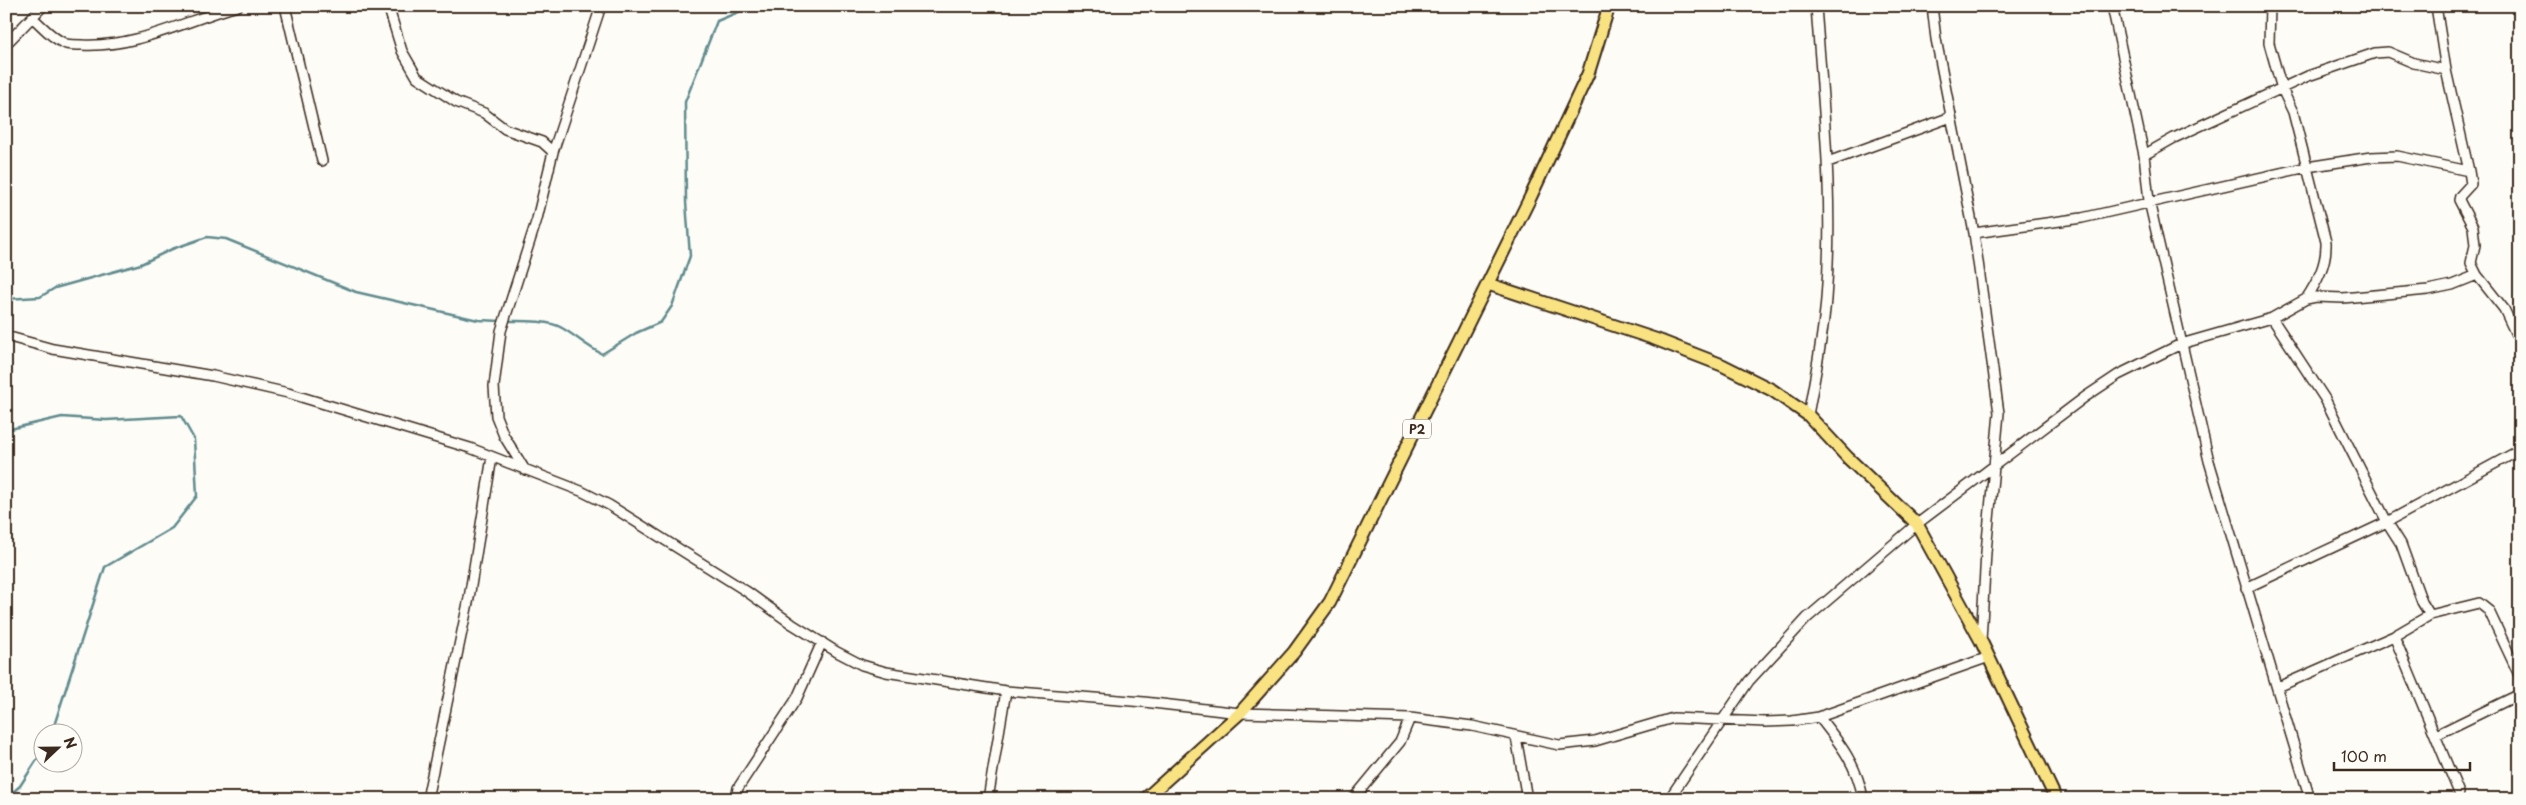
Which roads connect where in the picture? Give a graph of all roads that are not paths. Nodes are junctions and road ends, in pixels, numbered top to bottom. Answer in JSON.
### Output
{"nodes":[{"id":1,"x":43,"y":6,"type":"edge"},
{"id":2,"x":238,"y":6,"type":"edge"},
{"id":3,"x":285,"y":6,"type":"edge"},
{"id":4,"x":388,"y":6,"type":"edge"},
{"id":5,"x":600,"y":6,"type":"edge"},
{"id":6,"x":1609,"y":6,"type":"edge"},
{"id":7,"x":1816,"y":6,"type":"edge"},
{"id":8,"x":1932,"y":6,"type":"edge"},
{"id":9,"x":2112,"y":6,"type":"edge"},
{"id":10,"x":2270,"y":6,"type":"edge"},
{"id":11,"x":2436,"y":6,"type":"edge"},
{"id":12,"x":208,"y":11,"type":"edge"},
{"id":13,"x":33,"y":18,"type":"junction"},
{"id":14,"x":6,"y":44,"type":"edge"},
{"id":15,"x":2446,"y":70,"type":"junction"},
{"id":16,"x":2282,"y":89,"type":"junction"},
{"id":17,"x":1951,"y":117,"type":"junction"},
{"id":18,"x":553,"y":152,"type":"junction"},
{"id":19,"x":2144,"y":155,"type":"junction"},
{"id":20,"x":322,"y":160,"type":"dead end"},
{"id":21,"x":1828,"y":162,"type":"junction"},
{"id":22,"x":2307,"y":167,"type":"junction"},
{"id":23,"x":2469,"y":171,"type":"junction"},
{"id":24,"x":2149,"y":201,"type":"junction"},
{"id":25,"x":1974,"y":233,"type":"junction"},
{"id":26,"x":2477,"y":275,"type":"junction"},
{"id":27,"x":1488,"y":284,"type":"junction"},
{"id":28,"x":2306,"y":299,"type":"junction"},
{"id":29,"x":2272,"y":318,"type":"junction"},
{"id":30,"x":6,"y":336,"type":"edge"},
{"id":31,"x":2520,"y":343,"type":"edge"},
{"id":32,"x":2181,"y":344,"type":"junction"},
{"id":33,"x":1808,"y":416,"type":"junction"},
{"id":34,"x":2520,"y":450,"type":"edge"},
{"id":35,"x":492,"y":456,"type":"junction"},
{"id":36,"x":1993,"y":466,"type":"junction"},
{"id":37,"x":526,"y":470,"type":"junction"},
{"id":38,"x":2387,"y":522,"type":"junction"},
{"id":39,"x":1918,"y":524,"type":"junction"},
{"id":40,"x":2246,"y":588,"type":"junction"},
{"id":41,"x":2430,"y":616,"type":"junction"},
{"id":42,"x":2394,"y":636,"type":"junction"},
{"id":43,"x":1981,"y":641,"type":"junction"},
{"id":44,"x":822,"y":642,"type":"junction"},
{"id":45,"x":1988,"y":657,"type":"junction"},
{"id":46,"x":2520,"y":677,"type":"edge"},
{"id":47,"x":2278,"y":687,"type":"junction"},
{"id":48,"x":1006,"y":691,"type":"junction"},
{"id":49,"x":2520,"y":694,"type":"edge"},
{"id":50,"x":1240,"y":713,"type":"junction"},
{"id":51,"x":1819,"y":717,"type":"junction"},
{"id":52,"x":1410,"y":718,"type":"junction"},
{"id":53,"x":1721,"y":720,"type":"junction"},
{"id":54,"x":2436,"y":736,"type":"junction"},
{"id":55,"x":1516,"y":737,"type":"junction"},
{"id":56,"x":2459,"y":793,"type":"dead end"},
{"id":57,"x":427,"y":799,"type":"edge"},
{"id":58,"x":736,"y":799,"type":"edge"},
{"id":59,"x":988,"y":799,"type":"edge"},
{"id":60,"x":1145,"y":799,"type":"edge"},
{"id":61,"x":1353,"y":799,"type":"edge"},
{"id":62,"x":1527,"y":799,"type":"edge"},
{"id":63,"x":1669,"y":799,"type":"edge"},
{"id":64,"x":1863,"y":799,"type":"edge"},
{"id":65,"x":2056,"y":799,"type":"edge"},
{"id":66,"x":2310,"y":799,"type":"edge"}],
"edges":[{"from":1,"to":13,"type":"street"},
{"from":2,"to":12,"type":"street"},
{"from":3,"to":20,"type":"street"},
{"from":4,"to":18,"type":"street"},
{"from":5,"to":18,"type":"street"},
{"from":6,"to":27,"type":"main road","number":"P2"},
{"from":7,"to":21,"type":"street"},
{"from":8,"to":17,"type":"street"},
{"from":9,"to":19,"type":"street"},
{"from":10,"to":16,"type":"street"},
{"from":11,"to":15,"type":"street"},
{"from":12,"to":13,"type":"street"},
{"from":13,"to":14,"type":"street"},
{"from":15,"to":16,"type":"street"},
{"from":15,"to":23,"type":"street"},
{"from":16,"to":19,"type":"street"},
{"from":16,"to":22,"type":"street"},
{"from":17,"to":21,"type":"street"},
{"from":17,"to":25,"type":"street"},
{"from":18,"to":37,"type":"street"},
{"from":19,"to":24,"type":"street"},
{"from":21,"to":33,"type":"street"},
{"from":22,"to":23,"type":"street"},
{"from":22,"to":24,"type":"street"},
{"from":22,"to":28,"type":"street"},
{"from":23,"to":26,"type":"street"},
{"from":24,"to":25,"type":"street"},
{"from":24,"to":32,"type":"street"},
{"from":25,"to":36,"type":"street"},
{"from":26,"to":28,"type":"street"},
{"from":26,"to":31,"type":"street"},
{"from":27,"to":33,"type":"main road"},
{"from":27,"to":50,"type":"main road","number":"P2"},
{"from":28,"to":29,"type":"street"},
{"from":29,"to":32,"type":"street"},
{"from":29,"to":38,"type":"street"},
{"from":30,"to":35,"type":"street"},
{"from":32,"to":36,"type":"street"},
{"from":32,"to":40,"type":"street"},
{"from":33,"to":39,"type":"main road"},
{"from":34,"to":38,"type":"street"},
{"from":35,"to":37,"type":"street"},
{"from":35,"to":57,"type":"street"},
{"from":36,"to":39,"type":"street"},
{"from":36,"to":43,"type":"street"},
{"from":37,"to":44,"type":"street"},
{"from":38,"to":40,"type":"street"},
{"from":38,"to":41,"type":"street"},
{"from":39,"to":43,"type":"main road"},
{"from":39,"to":53,"type":"street"},
{"from":40,"to":47,"type":"street"},
{"from":41,"to":42,"type":"street"},
{"from":41,"to":46,"type":"street"},
{"from":42,"to":47,"type":"street"},
{"from":42,"to":54,"type":"street"},
{"from":43,"to":45,"type":"main road"},
{"from":44,"to":48,"type":"street"},
{"from":44,"to":58,"type":"street"},
{"from":45,"to":51,"type":"street"},
{"from":45,"to":65,"type":"main road"},
{"from":47,"to":66,"type":"street"},
{"from":48,"to":50,"type":"street"},
{"from":48,"to":59,"type":"street"},
{"from":49,"to":54,"type":"street"},
{"from":50,"to":52,"type":"street"},
{"from":50,"to":60,"type":"main road","number":"P2"},
{"from":51,"to":53,"type":"street"},
{"from":51,"to":64,"type":"street"},
{"from":52,"to":55,"type":"street"},
{"from":52,"to":61,"type":"street"},
{"from":53,"to":55,"type":"street"},
{"from":53,"to":63,"type":"street"},
{"from":54,"to":56,"type":"street"},
{"from":55,"to":62,"type":"street"}]}
